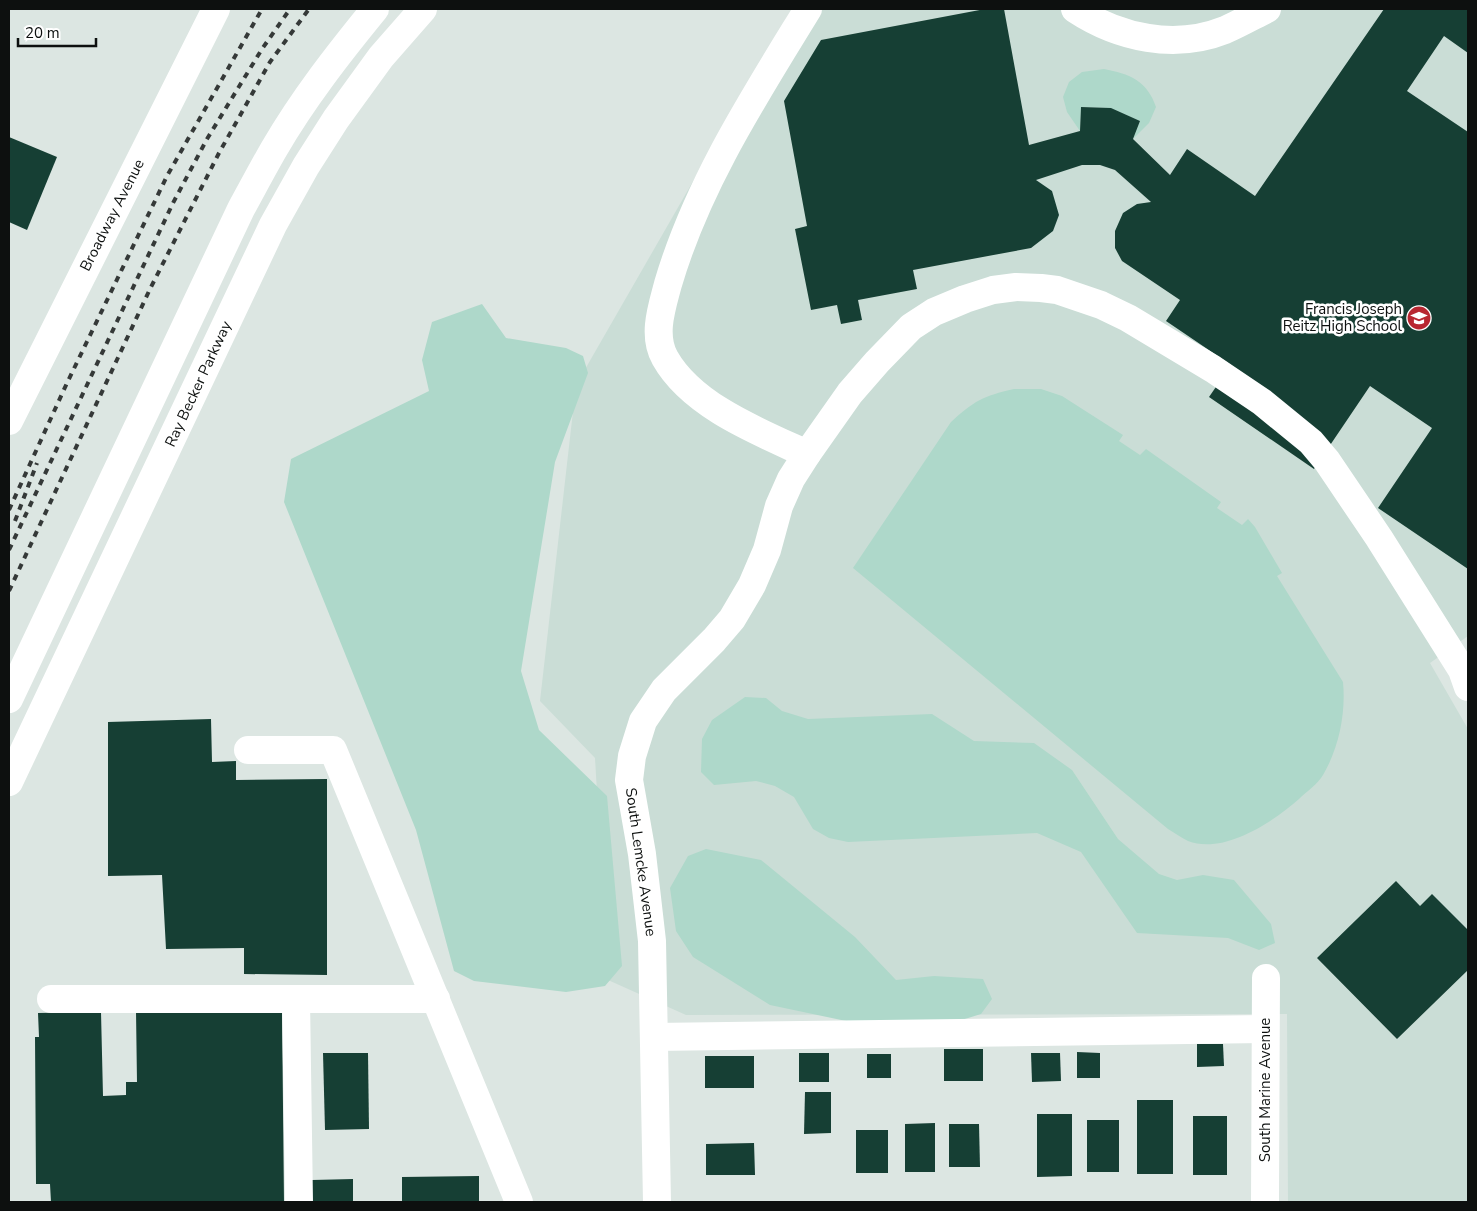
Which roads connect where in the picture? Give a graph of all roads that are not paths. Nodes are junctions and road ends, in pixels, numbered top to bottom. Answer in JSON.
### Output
{"nodes":[{"id":1,"x":216,"y":9,"type":"edge"},
{"id":2,"x":375,"y":9,"type":"edge"},
{"id":3,"x":423,"y":9,"type":"edge"},
{"id":4,"x":808,"y":9,"type":"edge"},
{"id":5,"x":1075,"y":9,"type":"edge"},
{"id":6,"x":1267,"y":9,"type":"edge"},
{"id":7,"x":9,"y":422,"type":"edge"},
{"id":8,"x":806,"y":454,"type":"junction"},
{"id":9,"x":1466,"y":674,"type":"edge"},
{"id":10,"x":9,"y":699,"type":"edge"},
{"id":11,"x":248,"y":750,"type":"dead end"},
{"id":12,"x":9,"y":782,"type":"edge"},
{"id":13,"x":1266,"y":978,"type":"dead end"},
{"id":14,"x":50,"y":999,"type":"dead end"},
{"id":15,"x":296,"y":999,"type":"junction"},
{"id":16,"x":436,"y":999,"type":"junction"},
{"id":17,"x":1265,"y":1029,"type":"junction"},
{"id":18,"x":654,"y":1037,"type":"junction"},
{"id":19,"x":299,"y":1202,"type":"edge"},
{"id":20,"x":519,"y":1202,"type":"edge"},
{"id":21,"x":657,"y":1202,"type":"edge"},
{"id":22,"x":1265,"y":1202,"type":"edge"}],
"edges":[{"from":1,"to":7,"type":"street","name":"Broadway Avenue"},
{"from":2,"to":10,"type":"street"},
{"from":3,"to":12,"type":"street","name":"Ray Becker Parkway"},
{"from":4,"to":8,"type":"street"},
{"from":5,"to":6,"type":"street"},
{"from":8,"to":9,"type":"street","name":"South Lemcke Avenue"},
{"from":8,"to":18,"type":"street","name":"South Lemcke Avenue"},
{"from":11,"to":16,"type":"street"},
{"from":13,"to":17,"type":"street","name":"South Marine Avenue"},
{"from":14,"to":15,"type":"street"},
{"from":15,"to":16,"type":"street"},
{"from":15,"to":19,"type":"street"},
{"from":16,"to":20,"type":"street"},
{"from":17,"to":18,"type":"street"},
{"from":17,"to":22,"type":"street","name":"South Marine Avenue"},
{"from":18,"to":21,"type":"street","name":"South Lemcke Avenue"}]}
